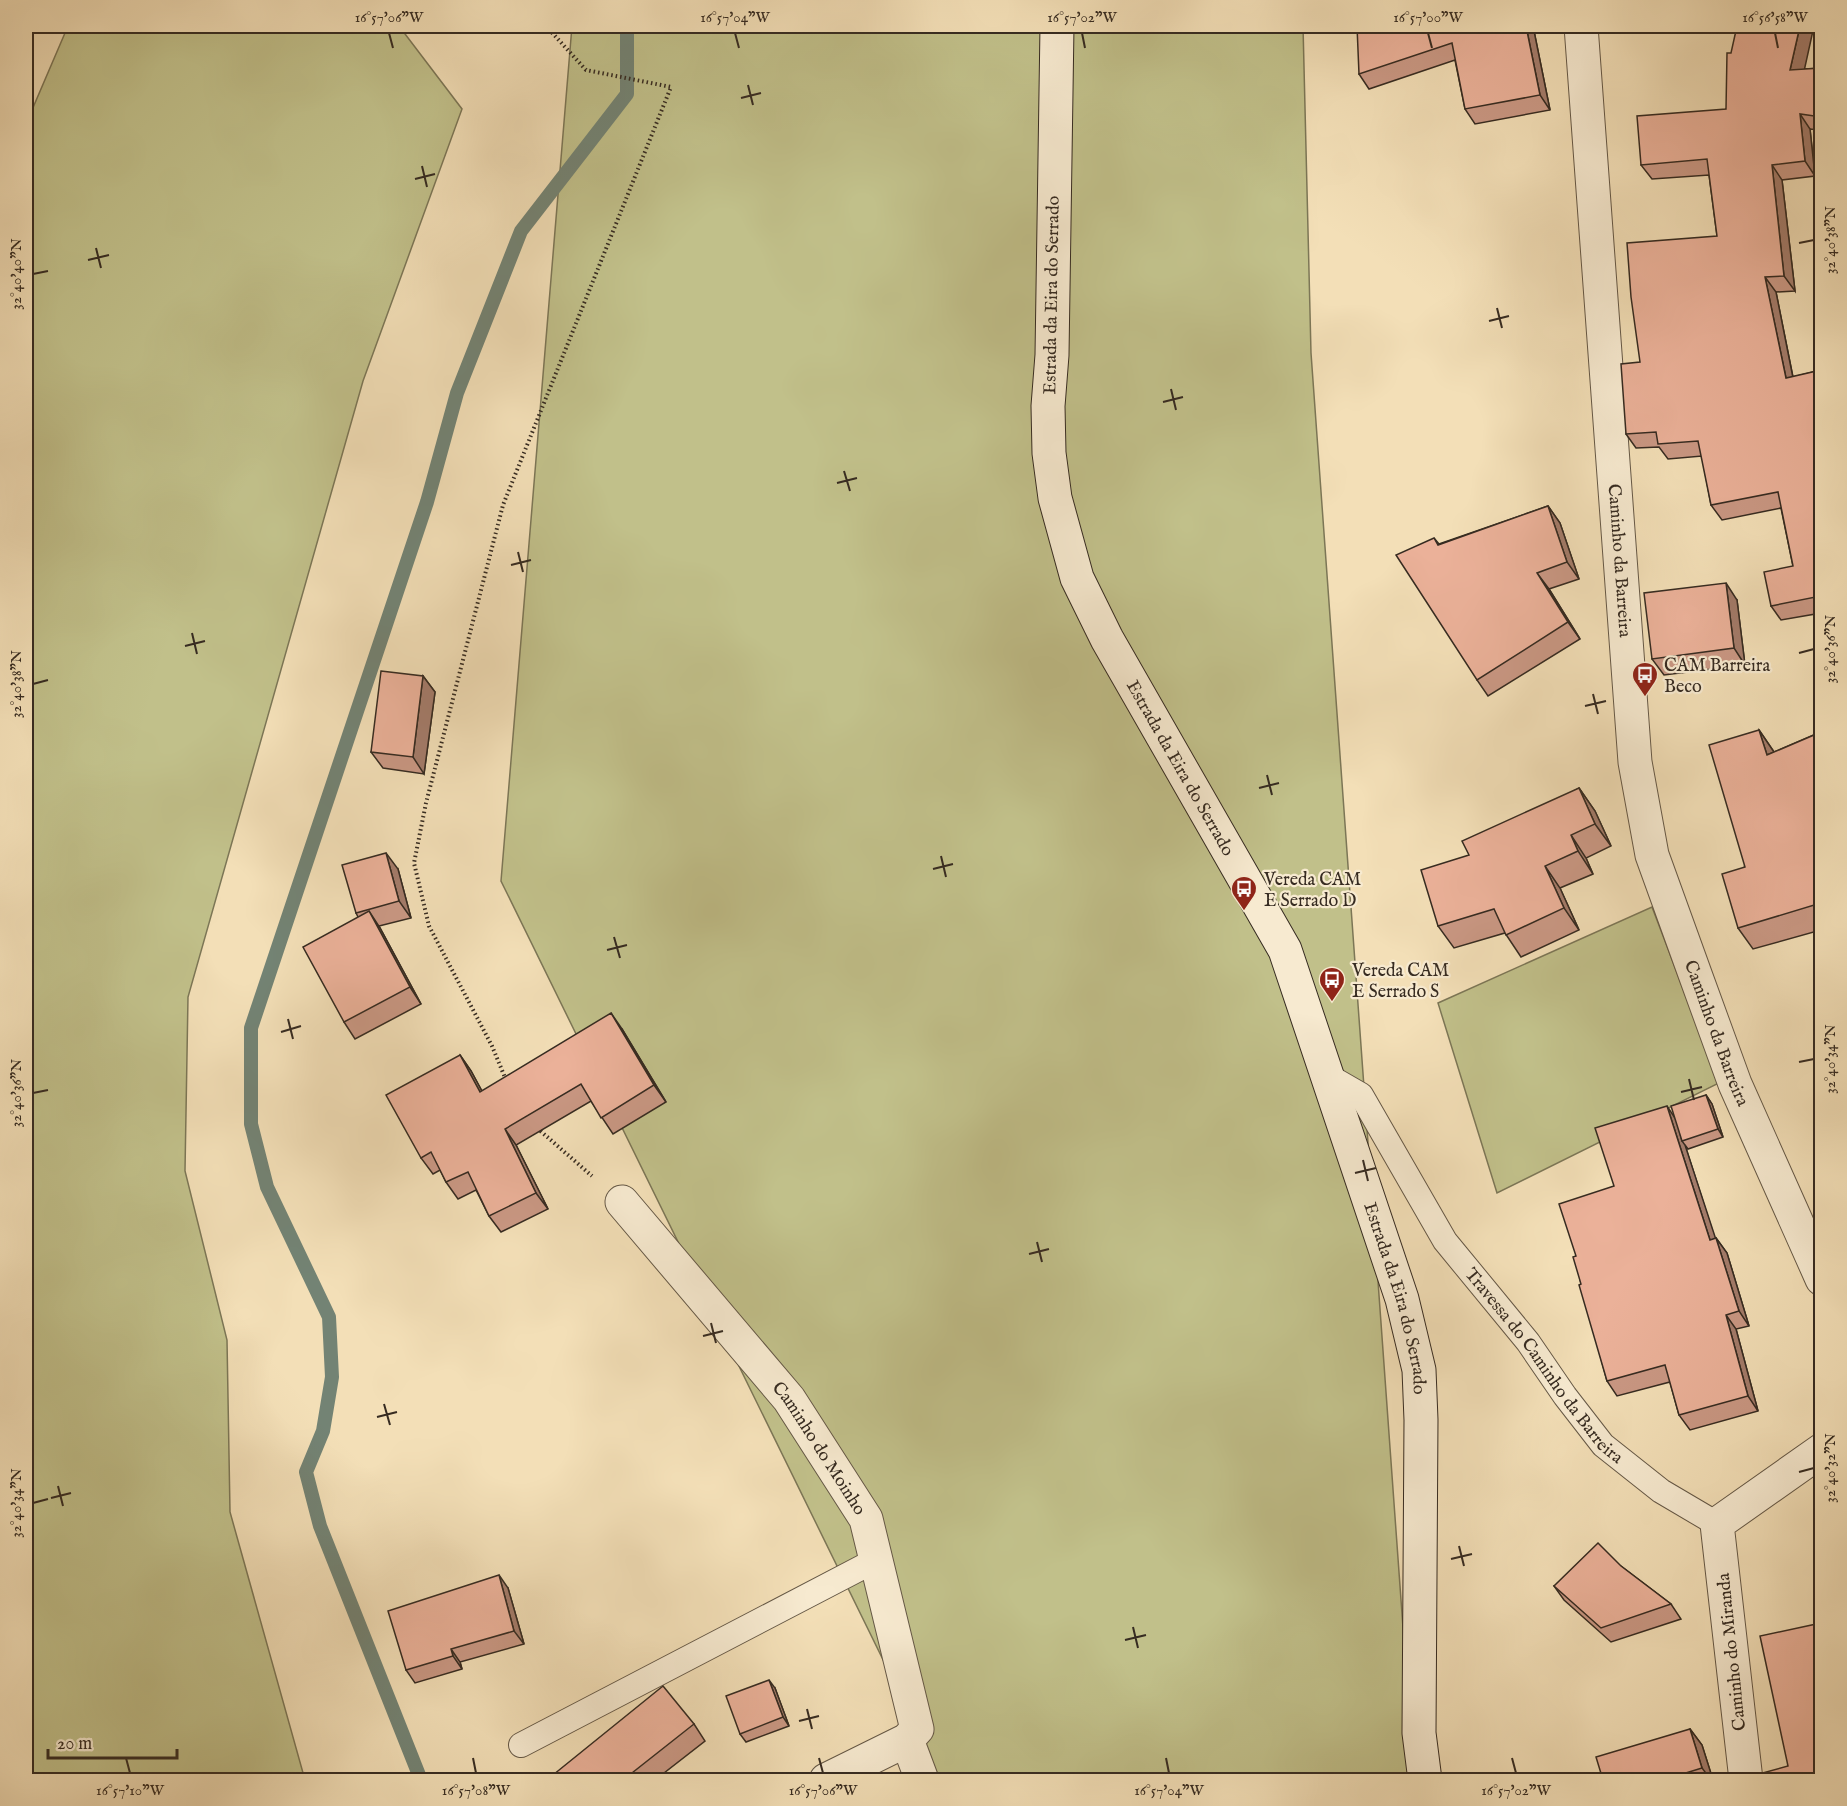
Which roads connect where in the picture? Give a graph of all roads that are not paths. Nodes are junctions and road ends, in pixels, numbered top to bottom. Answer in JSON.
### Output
{"nodes":[{"id":1,"x":1057,"y":26,"type":"edge"},
{"id":2,"x":1581,"y":26,"type":"edge"},
{"id":3,"x":1328,"y":1076,"type":"junction"},
{"id":4,"x":622,"y":1202,"type":"road end"},
{"id":5,"x":1821,"y":1278,"type":"edge"},
{"id":6,"x":1821,"y":1450,"type":"edge"},
{"id":7,"x":1717,"y":1524,"type":"junction"},
{"id":8,"x":876,"y":1560,"type":"junction"},
{"id":9,"x":907,"y":1740,"type":"junction"},
{"id":10,"x":521,"y":1745,"type":"dead end"},
{"id":11,"x":826,"y":1780,"type":"edge"},
{"id":12,"x":922,"y":1780,"type":"edge"},
{"id":13,"x":1425,"y":1780,"type":"edge"},
{"id":14,"x":1746,"y":1780,"type":"edge"}],
"edges":[{"from":1,"to":3,"type":"street","name":"Estrada da Eira do Serrado"},
{"from":2,"to":5,"type":"street","name":"Caminho da Barreira"},
{"from":3,"to":7,"type":"lane","name":"Travessa do Caminho da Barreira"},
{"from":3,"to":13,"type":"street","name":"Estrada da Eira do Serrado"},
{"from":4,"to":8,"type":"street","name":"Caminho do Moinho"},
{"from":6,"to":7,"type":"street"},
{"from":7,"to":14,"type":"street","name":"Caminho do Miranda"},
{"from":8,"to":9,"type":"street","name":"Caminho do Moinho"},
{"from":8,"to":10,"type":"lane"},
{"from":9,"to":11,"type":"street"},
{"from":9,"to":12,"type":"street"}]}
